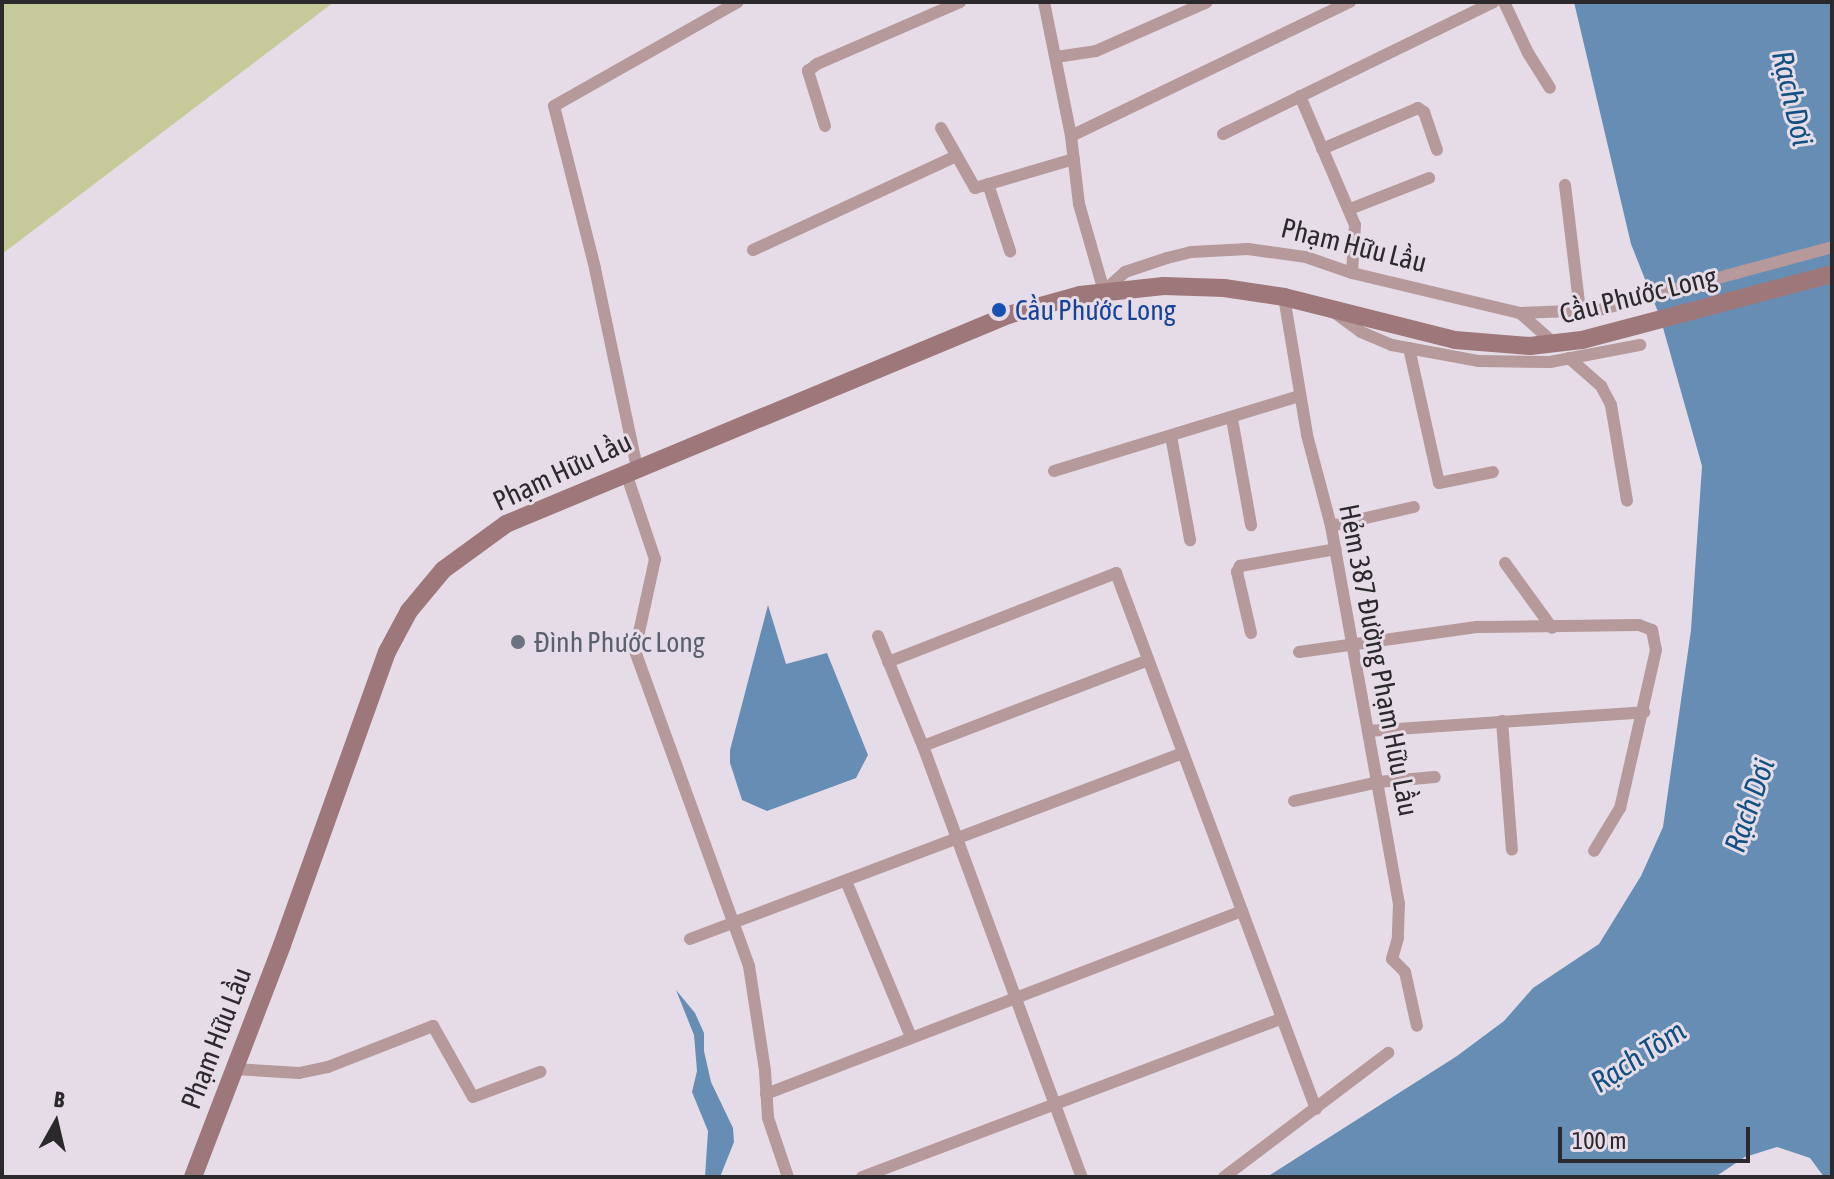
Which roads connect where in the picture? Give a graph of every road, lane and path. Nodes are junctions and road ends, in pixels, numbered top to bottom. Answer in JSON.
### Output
{"nodes":[{"id":1,"x":738,"y":2,"type":"edge"},
{"id":2,"x":960,"y":2,"type":"edge"},
{"id":3,"x":1044,"y":2,"type":"edge"},
{"id":4,"x":1207,"y":2,"type":"edge"},
{"id":5,"x":1350,"y":2,"type":"edge"},
{"id":6,"x":1494,"y":2,"type":"edge"},
{"id":7,"x":1504,"y":2,"type":"edge"},
{"id":8,"x":1056,"y":57,"type":"junction"},
{"id":9,"x":1550,"y":88,"type":"dead end"},
{"id":10,"x":1300,"y":96,"type":"junction"},
{"id":11,"x":825,"y":126,"type":"dead end"},
{"id":12,"x":941,"y":128,"type":"dead end"},
{"id":13,"x":1223,"y":134,"type":"dead end"},
{"id":14,"x":1071,"y":136,"type":"junction"},
{"id":15,"x":1322,"y":149,"type":"junction"},
{"id":16,"x":1437,"y":150,"type":"dead end"},
{"id":17,"x":956,"y":156,"type":"junction"},
{"id":18,"x":1074,"y":159,"type":"junction"},
{"id":19,"x":1429,"y":178,"type":"dead end"},
{"id":20,"x":988,"y":184,"type":"junction"},
{"id":21,"x":1565,"y":185,"type":"dead end"},
{"id":22,"x":1350,"y":209,"type":"junction"},
{"id":23,"x":1832,"y":247,"type":"edge"},
{"id":24,"x":753,"y":250,"type":"dead end"},
{"id":25,"x":1010,"y":251,"type":"dead end"},
{"id":26,"x":1352,"y":273,"type":"junction"},
{"id":27,"x":1832,"y":274,"type":"edge"},
{"id":28,"x":1104,"y":291,"type":"junction"},
{"id":29,"x":1284,"y":297,"type":"junction"},
{"id":30,"x":1330,"y":309,"type":"junction"},
{"id":31,"x":1599,"y":310,"type":"joint"},
{"id":32,"x":1580,"y":311,"type":"junction"},
{"id":33,"x":1520,"y":313,"type":"junction"},
{"id":34,"x":1455,"y":340,"type":"joint"},
{"id":35,"x":1640,"y":345,"type":"dead end"},
{"id":36,"x":1409,"y":348,"type":"junction"},
{"id":37,"x":1571,"y":360,"type":"junction"},
{"id":38,"x":1300,"y":396,"type":"junction"},
{"id":39,"x":1232,"y":419,"type":"junction"},
{"id":40,"x":1171,"y":436,"type":"junction"},
{"id":41,"x":631,"y":470,"type":"junction"},
{"id":42,"x":1054,"y":471,"type":"dead end"},
{"id":43,"x":1493,"y":472,"type":"dead end"},
{"id":44,"x":1627,"y":501,"type":"dead end"},
{"id":45,"x":1414,"y":507,"type":"dead end"},
{"id":46,"x":1251,"y":525,"type":"dead end"},
{"id":47,"x":1331,"y":526,"type":"junction"},
{"id":48,"x":1190,"y":540,"type":"dead end"},
{"id":49,"x":1336,"y":549,"type":"junction"},
{"id":50,"x":1505,"y":563,"type":"dead end"},
{"id":51,"x":1552,"y":628,"type":"junction"},
{"id":52,"x":1251,"y":633,"type":"dead end"},
{"id":53,"x":878,"y":636,"type":"dead end"},
{"id":54,"x":1352,"y":643,"type":"junction"},
{"id":55,"x":1299,"y":652,"type":"dead end"},
{"id":56,"x":1148,"y":660,"type":"junction"},
{"id":57,"x":888,"y":662,"type":"junction"},
{"id":58,"x":1644,"y":712,"type":"junction"},
{"id":59,"x":1502,"y":721,"type":"junction"},
{"id":60,"x":1368,"y":731,"type":"junction"},
{"id":61,"x":923,"y":746,"type":"junction"},
{"id":62,"x":1183,"y":753,"type":"junction"},
{"id":63,"x":1435,"y":777,"type":"dead end"},
{"id":64,"x":1378,"y":782,"type":"junction"},
{"id":65,"x":1294,"y":801,"type":"dead end"},
{"id":66,"x":955,"y":840,"type":"junction"},
{"id":67,"x":1512,"y":850,"type":"dead end"},
{"id":68,"x":1594,"y":851,"type":"dead end"},
{"id":69,"x":846,"y":881,"type":"junction"},
{"id":70,"x":1242,"y":911,"type":"junction"},
{"id":71,"x":735,"y":923,"type":"junction"},
{"id":72,"x":690,"y":939,"type":"dead end"},
{"id":73,"x":1014,"y":998,"type":"junction"},
{"id":74,"x":1282,"y":1018,"type":"junction"},
{"id":75,"x":1417,"y":1026,"type":"dead end"},
{"id":76,"x":911,"y":1037,"type":"junction"},
{"id":77,"x":1388,"y":1053,"type":"dead end"},
{"id":78,"x":234,"y":1069,"type":"junction"},
{"id":79,"x":540,"y":1072,"type":"dead end"},
{"id":80,"x":766,"y":1094,"type":"junction"},
{"id":81,"x":1054,"y":1104,"type":"junction"},
{"id":82,"x":1316,"y":1109,"type":"junction"},
{"id":83,"x":193,"y":1177,"type":"edge"},
{"id":84,"x":788,"y":1177,"type":"edge"},
{"id":85,"x":862,"y":1177,"type":"edge"},
{"id":86,"x":1082,"y":1177,"type":"edge"},
{"id":87,"x":1224,"y":1177,"type":"edge"}],
"edges":[{"from":1,"to":41,"type":"street"},
{"from":2,"to":11,"type":"street"},
{"from":3,"to":8,"type":"street"},
{"from":4,"to":8,"type":"street"},
{"from":5,"to":14,"type":"street"},
{"from":6,"to":10,"type":"street"},
{"from":7,"to":9,"type":"street"},
{"from":8,"to":14,"type":"street"},
{"from":10,"to":13,"type":"street"},
{"from":10,"to":15,"type":"street"},
{"from":12,"to":17,"type":"street"},
{"from":14,"to":18,"type":"street"},
{"from":15,"to":16,"type":"street"},
{"from":15,"to":22,"type":"street"},
{"from":17,"to":20,"type":"street"},
{"from":17,"to":24,"type":"street"},
{"from":18,"to":20,"type":"street"},
{"from":18,"to":28,"type":"street"},
{"from":19,"to":22,"type":"street"},
{"from":20,"to":25,"type":"street"},
{"from":21,"to":32,"type":"street"},
{"from":22,"to":26,"type":"street"},
{"from":23,"to":31,"type":"street","name":"Cầu Phước Long"},
{"from":26,"to":28,"type":"street","name":"Phạm Hữu Lầu"},
{"from":26,"to":33,"type":"street","name":"Phạm Hữu Lầu"},
{"from":27,"to":34,"type":"main road","name":"Cầu Phước Long"},
{"from":28,"to":29,"type":"main road","name":"Phạm Hữu Lầu"},
{"from":28,"to":41,"type":"main road","name":"Phạm Hữu Lầu"},
{"from":29,"to":30,"type":"main road","name":"Phạm Hữu Lầu"},
{"from":29,"to":38,"type":"street","name":"Hẻm 387 Đường Phạm Hữu Lầu"},
{"from":30,"to":34,"type":"main road","name":"Phạm Hữu Lầu"},
{"from":30,"to":36,"type":"street","name":"Phạm Hữu Lầu"},
{"from":31,"to":32,"type":"street","name":"Phạm Hữu Lầu"},
{"from":32,"to":33,"type":"street","name":"Phạm Hữu Lầu"},
{"from":33,"to":37,"type":"street"},
{"from":35,"to":37,"type":"street","name":"Phạm Hữu Lầu"},
{"from":36,"to":37,"type":"street","name":"Phạm Hữu Lầu"},
{"from":36,"to":43,"type":"street"},
{"from":37,"to":44,"type":"street"},
{"from":38,"to":39,"type":"street"},
{"from":38,"to":47,"type":"street","name":"Hẻm 387 Đường Phạm Hữu Lầu"},
{"from":39,"to":40,"type":"street"},
{"from":39,"to":46,"type":"street"},
{"from":40,"to":42,"type":"street"},
{"from":40,"to":48,"type":"street"},
{"from":41,"to":71,"type":"street"},
{"from":41,"to":78,"type":"main road","name":"Phạm Hữu Lầu"},
{"from":45,"to":47,"type":"street"},
{"from":47,"to":49,"type":"street","name":"Hẻm 387 Đường Phạm Hữu Lầu"},
{"from":49,"to":52,"type":"street"},
{"from":49,"to":54,"type":"street","name":"Hẻm 387 Đường Phạm Hữu Lầu"},
{"from":50,"to":51,"type":"street"},
{"from":51,"to":54,"type":"street"},
{"from":51,"to":58,"type":"street"},
{"from":53,"to":57,"type":"street"},
{"from":54,"to":55,"type":"street"},
{"from":54,"to":60,"type":"street","name":"Hẻm 387 Đường Phạm Hữu Lầu"},
{"from":56,"to":57,"type":"street"},
{"from":56,"to":61,"type":"street"},
{"from":56,"to":62,"type":"street"},
{"from":57,"to":61,"type":"street"},
{"from":58,"to":59,"type":"street"},
{"from":58,"to":68,"type":"street"},
{"from":59,"to":60,"type":"street"},
{"from":59,"to":67,"type":"street"},
{"from":60,"to":64,"type":"street","name":"Hẻm 387 Đường Phạm Hữu Lầu"},
{"from":61,"to":66,"type":"street"},
{"from":62,"to":66,"type":"street"},
{"from":62,"to":70,"type":"street"},
{"from":63,"to":64,"type":"street"},
{"from":64,"to":65,"type":"street"},
{"from":64,"to":75,"type":"street","name":"Hẻm 387 Đường Phạm Hữu Lầu"},
{"from":66,"to":69,"type":"street"},
{"from":66,"to":73,"type":"street"},
{"from":69,"to":71,"type":"street"},
{"from":69,"to":76,"type":"street"},
{"from":70,"to":73,"type":"street"},
{"from":70,"to":74,"type":"street"},
{"from":71,"to":72,"type":"street"},
{"from":71,"to":80,"type":"street"},
{"from":73,"to":76,"type":"street"},
{"from":73,"to":81,"type":"street"},
{"from":74,"to":81,"type":"street"},
{"from":74,"to":82,"type":"street"},
{"from":76,"to":80,"type":"street"},
{"from":77,"to":82,"type":"street"},
{"from":78,"to":79,"type":"street"},
{"from":78,"to":83,"type":"main road","name":"Phạm Hữu Lầu"},
{"from":80,"to":84,"type":"street"},
{"from":81,"to":85,"type":"street"},
{"from":81,"to":86,"type":"street"},
{"from":82,"to":87,"type":"street"}]}
